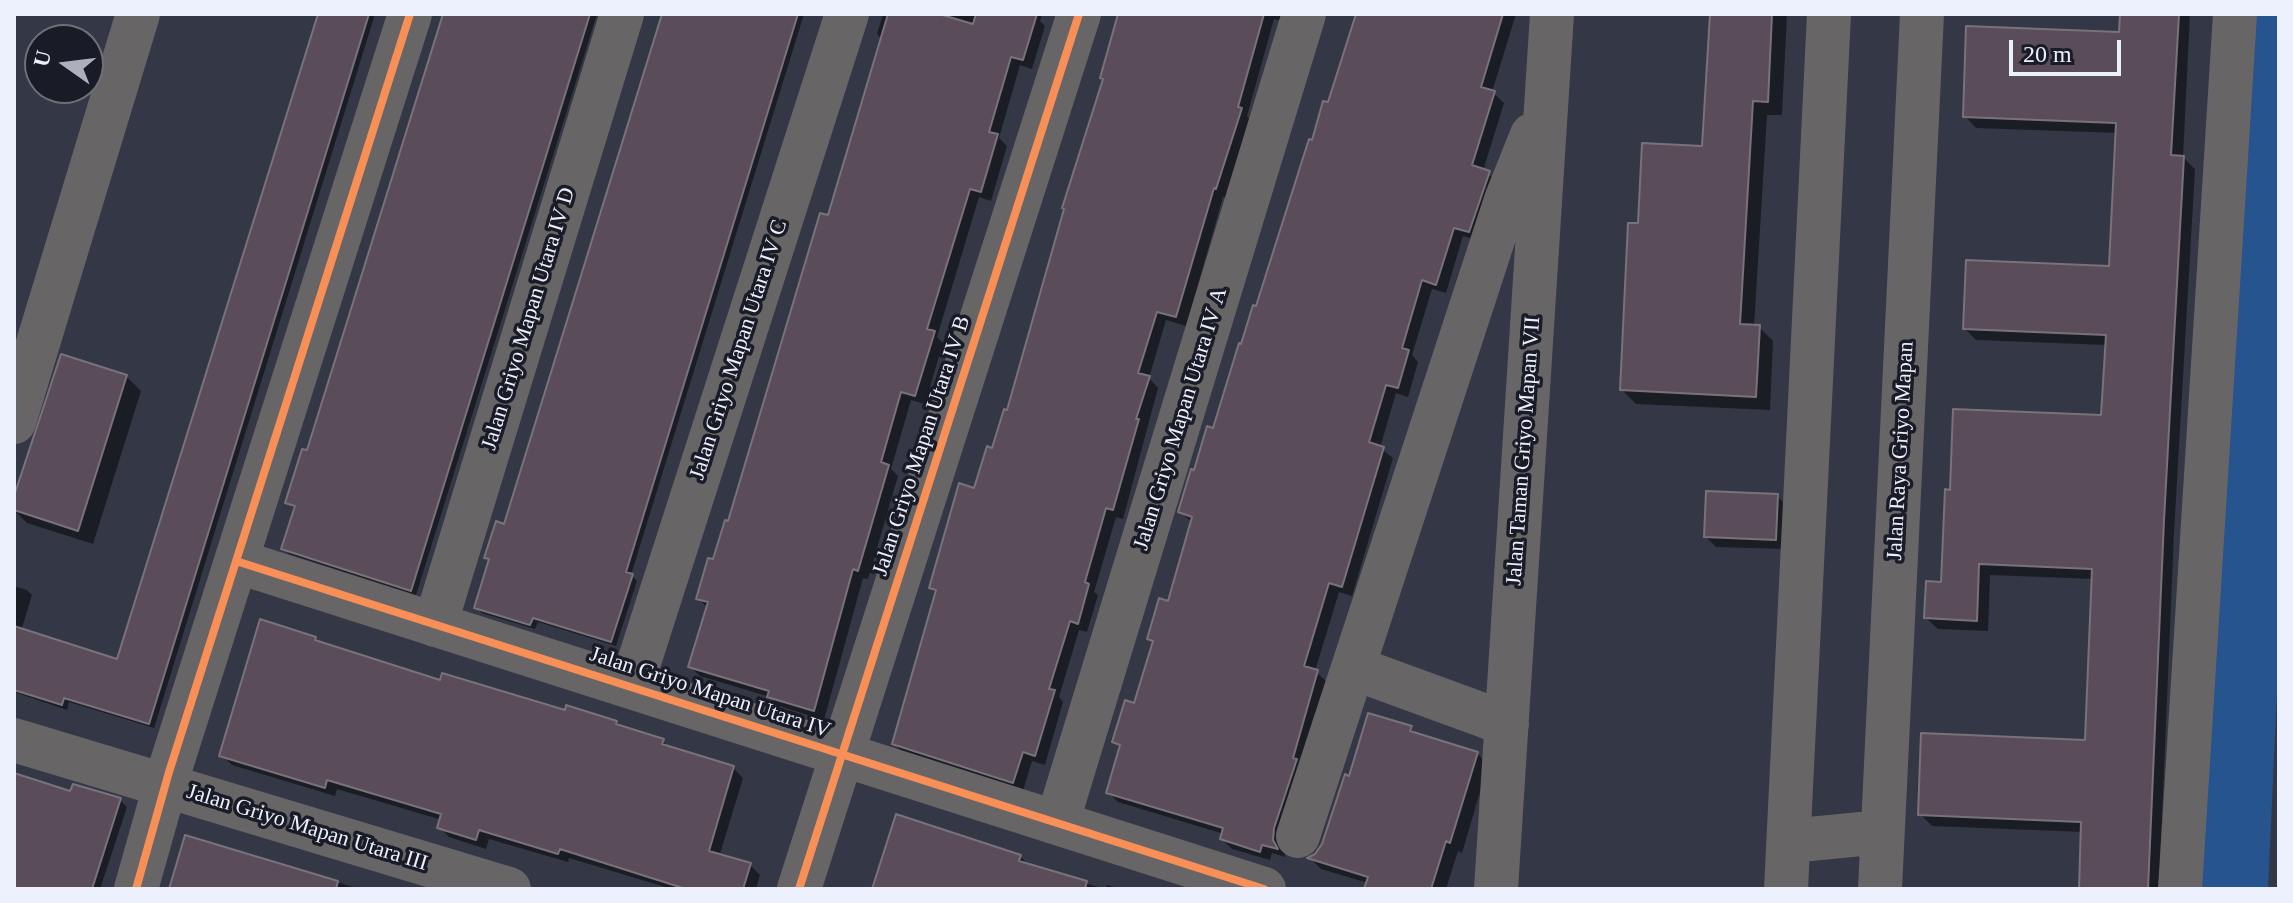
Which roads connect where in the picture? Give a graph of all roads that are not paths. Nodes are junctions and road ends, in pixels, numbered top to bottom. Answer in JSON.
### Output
{"nodes":[{"id":1,"x":138,"y":14,"type":"edge"},
{"id":2,"x":410,"y":14,"type":"edge"},
{"id":3,"x":622,"y":14,"type":"edge"},
{"id":4,"x":847,"y":14,"type":"edge"},
{"id":5,"x":1079,"y":14,"type":"edge"},
{"id":6,"x":1304,"y":14,"type":"edge"},
{"id":7,"x":1552,"y":14,"type":"edge"},
{"id":8,"x":1829,"y":14,"type":"edge"},
{"id":9,"x":1922,"y":14,"type":"edge"},
{"id":10,"x":2235,"y":14,"type":"edge"},
{"id":11,"x":1547,"y":100,"type":"junction"},
{"id":12,"x":28,"y":324,"type":"edge"},
{"id":13,"x":14,"y":422,"type":"edge"},
{"id":14,"x":236,"y":561,"type":"junction"},
{"id":15,"x":435,"y":625,"type":"junction"},
{"id":16,"x":1354,"y":668,"type":"junction"},
{"id":17,"x":631,"y":687,"type":"junction"},
{"id":18,"x":1507,"y":724,"type":"junction"},
{"id":19,"x":14,"y":740,"type":"edge"},
{"id":20,"x":843,"y":754,"type":"junction"},
{"id":21,"x":165,"y":786,"type":"junction"},
{"id":22,"x":1057,"y":823,"type":"junction"},
{"id":23,"x":1882,"y":832,"type":"junction"},
{"id":24,"x":1298,"y":836,"type":"dead end"},
{"id":25,"x":1789,"y":841,"type":"junction"},
{"id":26,"x":136,"y":889,"type":"edge"},
{"id":27,"x":509,"y":889,"type":"edge"},
{"id":28,"x":799,"y":889,"type":"edge"},
{"id":29,"x":1264,"y":889,"type":"edge"},
{"id":30,"x":1496,"y":889,"type":"edge"},
{"id":31,"x":1786,"y":889,"type":"edge"},
{"id":32,"x":1880,"y":889,"type":"edge"},
{"id":33,"x":2180,"y":889,"type":"edge"}],
"edges":[{"from":1,"to":12,"type":"street"},
{"from":2,"to":14,"type":"street"},
{"from":3,"to":15,"type":"street","name":"Jalan Griyo Mapan Utara IV D"},
{"from":4,"to":17,"type":"street","name":"Jalan Griyo Mapan Utara IV C"},
{"from":5,"to":20,"type":"street","name":"Jalan Griyo Mapan Utara IV B"},
{"from":6,"to":22,"type":"street","name":"Jalan Griyo Mapan Utara IV A"},
{"from":7,"to":11,"type":"street","name":"Jalan Taman Griyo Mapan VII"},
{"from":8,"to":25,"type":"street"},
{"from":9,"to":23,"type":"street","name":"Jalan Raya Griyo Mapan"},
{"from":10,"to":33,"type":"street"},
{"from":11,"to":16,"type":"street"},
{"from":11,"to":18,"type":"street","name":"Jalan Taman Griyo Mapan VII"},
{"from":12,"to":13,"type":"street"},
{"from":14,"to":15,"type":"street","name":"Jalan Griyo Mapan Utara IV"},
{"from":14,"to":21,"type":"street"},
{"from":15,"to":17,"type":"street","name":"Jalan Griyo Mapan Utara IV"},
{"from":16,"to":18,"type":"street"},
{"from":16,"to":24,"type":"street"},
{"from":17,"to":20,"type":"street","name":"Jalan Griyo Mapan Utara IV"},
{"from":18,"to":30,"type":"street","name":"Jalan Taman Griyo Mapan VII"},
{"from":19,"to":21,"type":"street","name":"Jalan Griyo Mapan Utara III"},
{"from":20,"to":22,"type":"street","name":"Jalan Griyo Mapan Utara IV"},
{"from":20,"to":28,"type":"street","name":"Jalan Griyo Mapan Utara IV B"},
{"from":21,"to":26,"type":"street"},
{"from":21,"to":27,"type":"street","name":"Jalan Griyo Mapan Utara III"},
{"from":22,"to":29,"type":"street","name":"Jalan Griyo Mapan Utara IV"},
{"from":23,"to":25,"type":"street"},
{"from":23,"to":32,"type":"street","name":"Jalan Raya Griyo Mapan"},
{"from":25,"to":31,"type":"street"}]}
